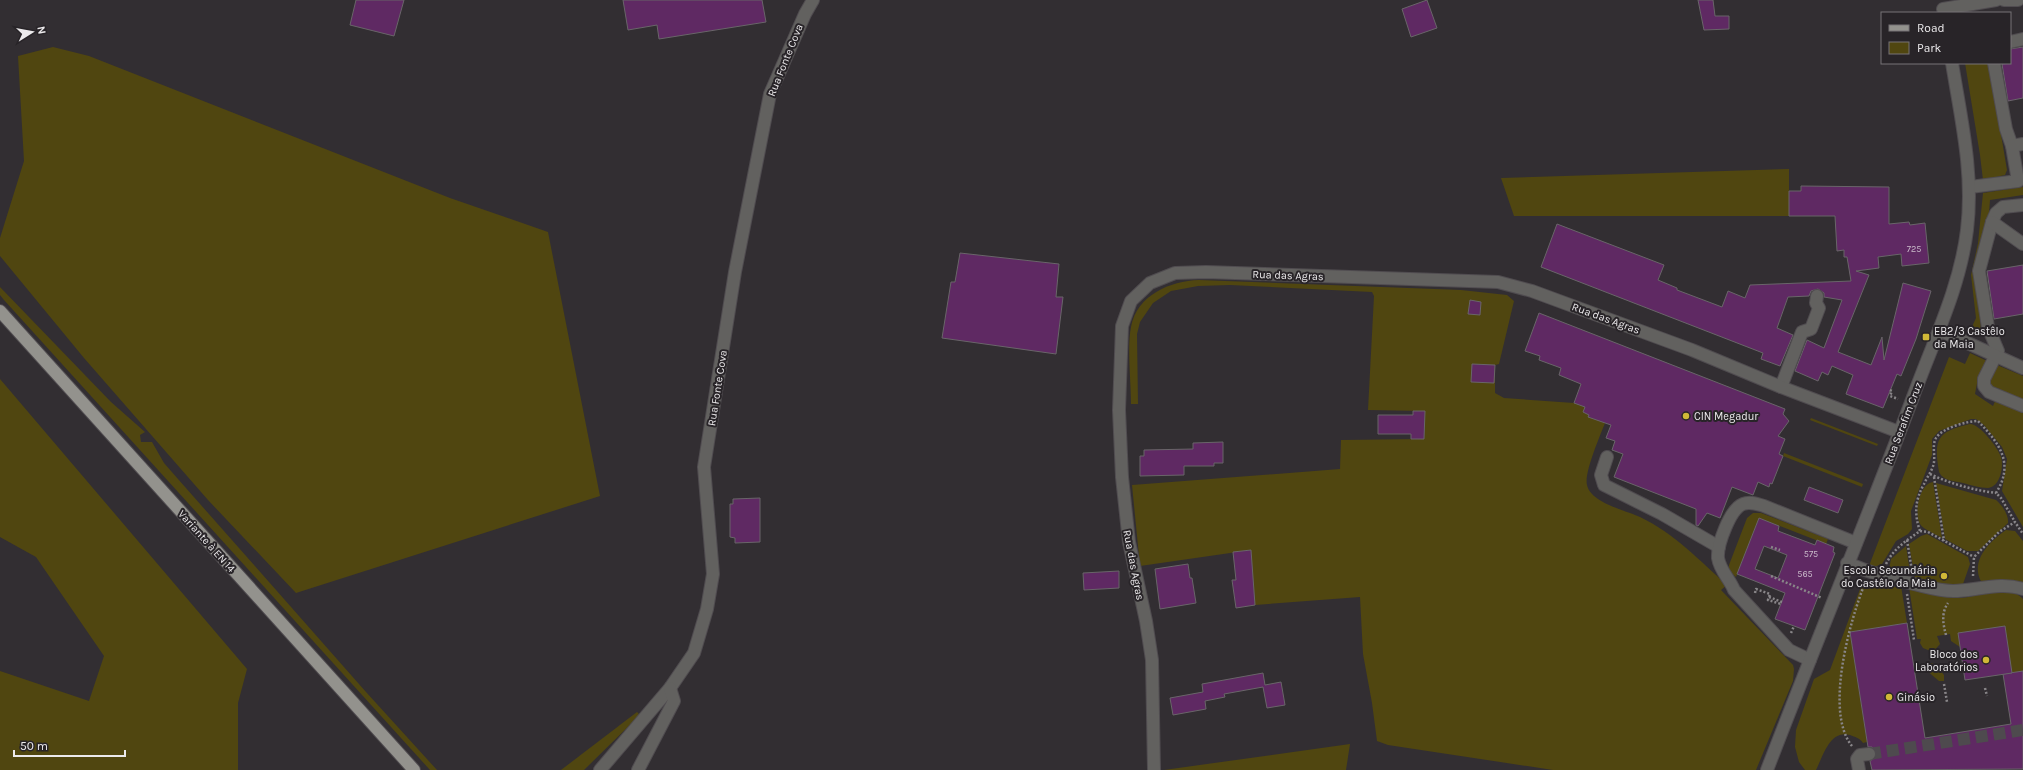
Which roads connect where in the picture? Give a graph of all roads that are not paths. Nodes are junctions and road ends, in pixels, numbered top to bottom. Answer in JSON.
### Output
{"nodes":[{"id":1,"x":813,"y":0,"type":"edge"},
{"id":2,"x":1996,"y":0,"type":"edge"},
{"id":3,"x":2004,"y":0,"type":"edge"},
{"id":4,"x":2018,"y":0,"type":"edge"},
{"id":5,"x":1941,"y":7,"type":"edge"},
{"id":6,"x":2023,"y":39,"type":"edge"},
{"id":7,"x":2011,"y":42,"type":"edge"},
{"id":8,"x":1952,"y":64,"type":"edge"},
{"id":9,"x":1994,"y":64,"type":"edge"},
{"id":10,"x":2018,"y":145,"type":"edge"},
{"id":11,"x":1970,"y":187,"type":"junction"},
{"id":12,"x":2023,"y":205,"type":"edge"},
{"id":13,"x":1992,"y":222,"type":"junction"},
{"id":14,"x":2023,"y":244,"type":"edge"},
{"id":15,"x":1817,"y":296,"type":"dead end"},
{"id":16,"x":0,"y":311,"type":"edge"},
{"id":17,"x":1939,"y":330,"type":"junction"},
{"id":18,"x":1996,"y":356,"type":"junction"},
{"id":19,"x":2023,"y":368,"type":"edge"},
{"id":20,"x":1781,"y":387,"type":"junction"},
{"id":21,"x":2023,"y":406,"type":"edge"},
{"id":22,"x":1899,"y":432,"type":"junction"},
{"id":23,"x":1607,"y":457,"type":"dead end"},
{"id":24,"x":1856,"y":543,"type":"junction"},
{"id":25,"x":1719,"y":547,"type":"junction"},
{"id":26,"x":1847,"y":563,"type":"junction"},
{"id":27,"x":2023,"y":589,"type":"edge"},
{"id":28,"x":1810,"y":660,"type":"junction"},
{"id":29,"x":670,"y":688,"type":"junction"},
{"id":30,"x":1865,"y":754,"type":"road end"},
{"id":31,"x":414,"y":770,"type":"edge"},
{"id":32,"x":600,"y":770,"type":"edge"},
{"id":33,"x":638,"y":770,"type":"edge"},
{"id":34,"x":1154,"y":770,"type":"edge"},
{"id":35,"x":1767,"y":770,"type":"edge"},
{"id":36,"x":1859,"y":770,"type":"edge"}],
"edges":[{"from":1,"to":29,"type":"street","name":"Rua Fonte Cova"},
{"from":2,"to":5,"type":"street"},
{"from":3,"to":4,"type":"street"},
{"from":6,"to":7,"type":"street"},
{"from":8,"to":11,"type":"street","name":"Rua Serafim Cruz"},
{"from":9,"to":10,"type":"street"},
{"from":10,"to":11,"type":"street"},
{"from":11,"to":17,"type":"street","name":"Rua Serafim Cruz"},
{"from":12,"to":13,"type":"street"},
{"from":13,"to":14,"type":"street"},
{"from":13,"to":18,"type":"street"},
{"from":15,"to":20,"type":"street"},
{"from":16,"to":31,"type":"main road","name":"Variante à EN 14"},
{"from":17,"to":18,"type":"street"},
{"from":17,"to":22,"type":"street","name":"Rua Serafim Cruz"},
{"from":18,"to":19,"type":"street"},
{"from":18,"to":21,"type":"street"},
{"from":20,"to":22,"type":"street","name":"Rua das Agras"},
{"from":20,"to":34,"type":"street","name":"Rua das Agras"},
{"from":22,"to":24,"type":"street","name":"Rua Serafim Cruz"},
{"from":23,"to":25,"type":"street"},
{"from":24,"to":25,"type":"street"},
{"from":24,"to":26,"type":"street","name":"Rua Serafim Cruz"},
{"from":25,"to":28,"type":"street"},
{"from":26,"to":27,"type":"street"},
{"from":26,"to":28,"type":"street","name":"Rua Serafim Cruz"},
{"from":28,"to":35,"type":"street","name":"Rua Serafim Cruz"},
{"from":29,"to":32,"type":"street","name":"Rua Fonte Cova"},
{"from":29,"to":33,"type":"street"},
{"from":30,"to":36,"type":"street"}]}
